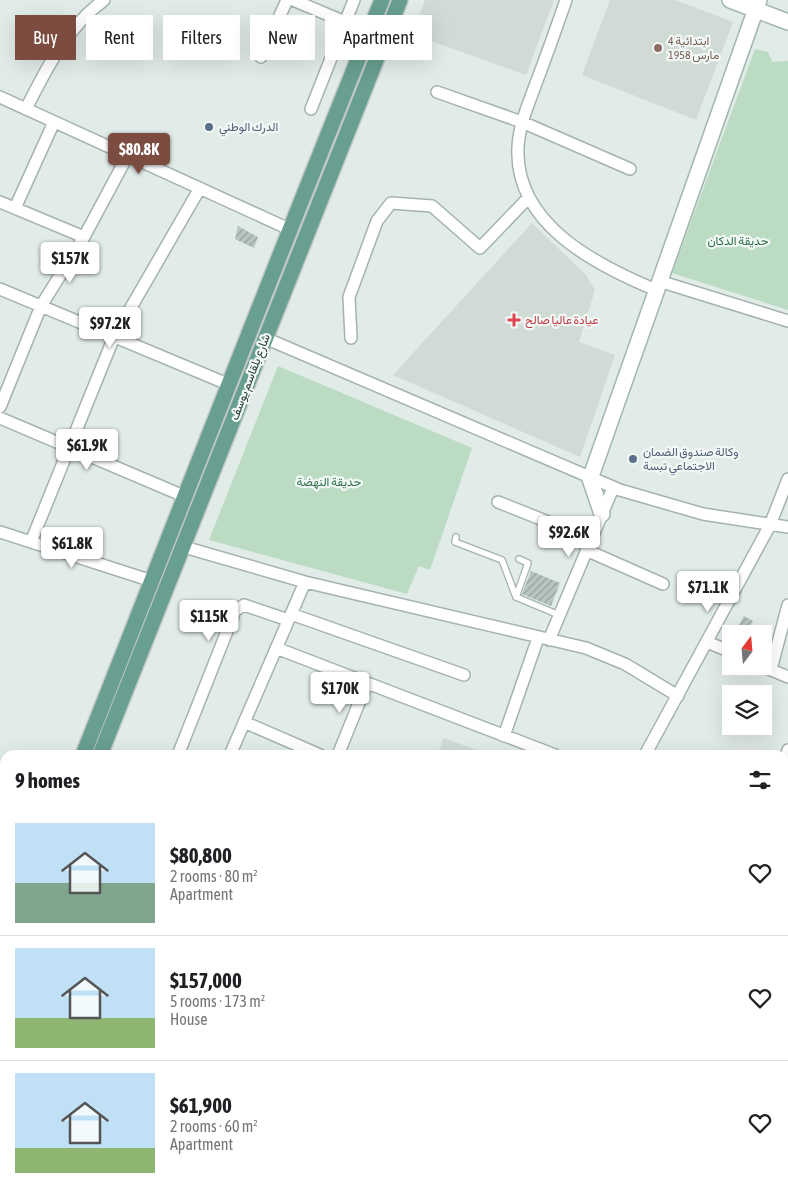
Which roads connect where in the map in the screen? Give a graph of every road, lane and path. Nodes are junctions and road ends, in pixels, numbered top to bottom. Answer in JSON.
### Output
{"nodes":[{"id":1,"x":104,"y":0,"type":"edge"},
{"id":2,"x":287,"y":0,"type":"edge"},
{"id":3,"x":293,"y":0,"type":"edge"},
{"id":4,"x":354,"y":0,"type":"edge"},
{"id":5,"x":382,"y":0,"type":"edge"},
{"id":6,"x":400,"y":0,"type":"edge"},
{"id":7,"x":566,"y":0,"type":"edge"},
{"id":8,"x":730,"y":0,"type":"edge"},
{"id":9,"x":757,"y":5,"type":"edge"},
{"id":10,"x":280,"y":15,"type":"edge"},
{"id":11,"x":328,"y":15,"type":"edge"},
{"id":12,"x":348,"y":15,"type":"edge"},
{"id":13,"x":788,"y":22,"type":"edge"},
{"id":14,"x":330,"y":60,"type":"edge"},
{"id":15,"x":437,"y":92,"type":"dead end"},
{"id":16,"x":0,"y":96,"type":"edge"},
{"id":17,"x":26,"y":109,"type":"junction"},
{"id":18,"x":311,"y":109,"type":"dead end"},
{"id":19,"x":54,"y":122,"type":"junction"},
{"id":20,"x":522,"y":122,"type":"junction"},
{"id":21,"x":128,"y":155,"type":"junction"},
{"id":22,"x":630,"y":169,"type":"dead end"},
{"id":23,"x":200,"y":188,"type":"junction"},
{"id":24,"x":528,"y":198,"type":"junction"},
{"id":25,"x":0,"y":202,"type":"edge"},
{"id":26,"x":15,"y":208,"type":"junction"},
{"id":27,"x":289,"y":229,"type":"junction"},
{"id":28,"x":84,"y":237,"type":"junction"},
{"id":29,"x":657,"y":286,"type":"junction"},
{"id":30,"x":0,"y":289,"type":"edge"},
{"id":31,"x":41,"y":306,"type":"junction"},
{"id":32,"x":788,"y":321,"type":"edge"},
{"id":33,"x":114,"y":337,"type":"junction"},
{"id":34,"x":265,"y":338,"type":"junction"},
{"id":35,"x":351,"y":338,"type":"dead end"},
{"id":36,"x":230,"y":385,"type":"junction"},
{"id":37,"x":0,"y":407,"type":"edge"},
{"id":38,"x":0,"y":418,"type":"edge"},
{"id":39,"x":70,"y":449,"type":"junction"},
{"id":40,"x":590,"y":479,"type":"junction"},
{"id":41,"x":788,"y":479,"type":"edge"},
{"id":42,"x":614,"y":488,"type":"junction"},
{"id":43,"x":186,"y":497,"type":"junction"},
{"id":44,"x":498,"y":502,"type":"dead end"},
{"id":45,"x":602,"y":514,"type":"junction"},
{"id":46,"x":770,"y":525,"type":"junction"},
{"id":47,"x":788,"y":528,"type":"edge"},
{"id":48,"x":0,"y":532,"type":"edge"},
{"id":49,"x":456,"y":536,"type":"dead end"},
{"id":50,"x":31,"y":542,"type":"junction"},
{"id":51,"x":589,"y":545,"type":"junction"},
{"id":52,"x":184,"y":547,"type":"junction"},
{"id":53,"x":519,"y":559,"type":"dead end"},
{"id":54,"x":152,"y":581,"type":"junction"},
{"id":55,"x":305,"y":582,"type":"junction"},
{"id":56,"x":663,"y":584,"type":"dead end"},
{"id":57,"x":516,"y":597,"type":"junction"},
{"id":58,"x":788,"y":606,"type":"edge"},
{"id":59,"x":559,"y":615,"type":"junction"},
{"id":60,"x":289,"y":617,"type":"junction"},
{"id":61,"x":544,"y":639,"type":"junction"},
{"id":62,"x":708,"y":642,"type":"junction"},
{"id":63,"x":276,"y":648,"type":"junction"},
{"id":64,"x":722,"y":648,"type":"edge"},
{"id":65,"x":772,"y":653,"type":"edge"},
{"id":66,"x":772,"y":670,"type":"edge"},
{"id":67,"x":464,"y":675,"type":"dead end"},
{"id":68,"x":788,"y":677,"type":"edge"},
{"id":69,"x":367,"y":683,"type":"junction"},
{"id":70,"x":678,"y":696,"type":"junction"},
{"id":71,"x":244,"y":722,"type":"junction"},
{"id":72,"x":504,"y":736,"type":"junction"},
{"id":73,"x":85,"y":750,"type":"edge"},
{"id":74,"x":102,"y":750,"type":"edge"},
{"id":75,"x":180,"y":750,"type":"edge"},
{"id":76,"x":232,"y":750,"type":"edge"},
{"id":77,"x":308,"y":750,"type":"edge"},
{"id":78,"x":340,"y":750,"type":"edge"},
{"id":79,"x":542,"y":750,"type":"edge"},
{"id":80,"x":648,"y":750,"type":"edge"}],
"edges":[{"from":1,"to":17,"type":"street"},
{"from":2,"to":10,"type":"street"},
{"from":3,"to":11,"type":"street"},
{"from":4,"to":12,"type":"street"},
{"from":5,"to":27,"type":"main road","name":"شارع بلقاسم يوسف"},
{"from":6,"to":34,"type":"main road","name":"شارع بلقاسم يوسف"},
{"from":7,"to":20,"type":"street"},
{"from":8,"to":9,"type":"street"},
{"from":9,"to":13,"type":"street"},
{"from":9,"to":29,"type":"street"},
{"from":14,"to":18,"type":"street"},
{"from":15,"to":20,"type":"street"},
{"from":16,"to":17,"type":"street"},
{"from":17,"to":19,"type":"street"},
{"from":19,"to":21,"type":"street"},
{"from":19,"to":26,"type":"street"},
{"from":20,"to":22,"type":"street"},
{"from":20,"to":24,"type":"street"},
{"from":21,"to":23,"type":"street"},
{"from":21,"to":28,"type":"street"},
{"from":23,"to":27,"type":"street"},
{"from":23,"to":33,"type":"street"},
{"from":24,"to":29,"type":"street"},
{"from":24,"to":35,"type":"street"},
{"from":25,"to":26,"type":"street"},
{"from":26,"to":28,"type":"street"},
{"from":27,"to":36,"type":"main road","name":"شارع بلقاسم يوسف"},
{"from":28,"to":31,"type":"street"},
{"from":29,"to":32,"type":"street"},
{"from":29,"to":40,"type":"street"},
{"from":30,"to":31,"type":"street"},
{"from":31,"to":33,"type":"street"},
{"from":31,"to":37,"type":"street"},
{"from":33,"to":36,"type":"street"},
{"from":33,"to":39,"type":"street"},
{"from":34,"to":40,"type":"street"},
{"from":34,"to":52,"type":"main road","name":"شارع بلقاسم يوسف"},
{"from":36,"to":43,"type":"main road","name":"شارع بلقاسم يوسف"},
{"from":38,"to":39,"type":"street"},
{"from":39,"to":43,"type":"street"},
{"from":39,"to":50,"type":"street"},
{"from":40,"to":42,"type":"street"},
{"from":40,"to":45,"type":"street"},
{"from":41,"to":46,"type":"street"},
{"from":42,"to":45,"type":"street"},
{"from":42,"to":46,"type":"street"},
{"from":43,"to":54,"type":"main road","name":"شارع بلقاسم يوسف"},
{"from":44,"to":51,"type":"street"},
{"from":45,"to":51,"type":"street"},
{"from":46,"to":47,"type":"street"},
{"from":46,"to":62,"type":"street"},
{"from":48,"to":50,"type":"street"},
{"from":49,"to":57,"type":"lane"},
{"from":50,"to":54,"type":"street"},
{"from":51,"to":56,"type":"street"},
{"from":51,"to":59,"type":"street"},
{"from":52,"to":55,"type":"street"},
{"from":52,"to":74,"type":"main road","name":"شارع بلقاسم يوسف"},
{"from":53,"to":57,"type":"lane"},
{"from":54,"to":73,"type":"main road","name":"شارع بلقاسم يوسف"},
{"from":55,"to":60,"type":"street"},
{"from":55,"to":61,"type":"street"},
{"from":57,"to":59,"type":"lane"},
{"from":58,"to":65,"type":"street"},
{"from":59,"to":61,"type":"street"},
{"from":60,"to":63,"type":"street"},
{"from":60,"to":67,"type":"street"},
{"from":60,"to":75,"type":"street"},
{"from":61,"to":70,"type":"street"},
{"from":61,"to":72,"type":"street"},
{"from":62,"to":64,"type":"street"},
{"from":62,"to":70,"type":"street"},
{"from":63,"to":69,"type":"street"},
{"from":63,"to":71,"type":"street"},
{"from":66,"to":68,"type":"street"},
{"from":69,"to":72,"type":"street"},
{"from":69,"to":78,"type":"street"},
{"from":70,"to":80,"type":"street"},
{"from":71,"to":76,"type":"street"},
{"from":71,"to":77,"type":"street"},
{"from":72,"to":79,"type":"street"}]}
